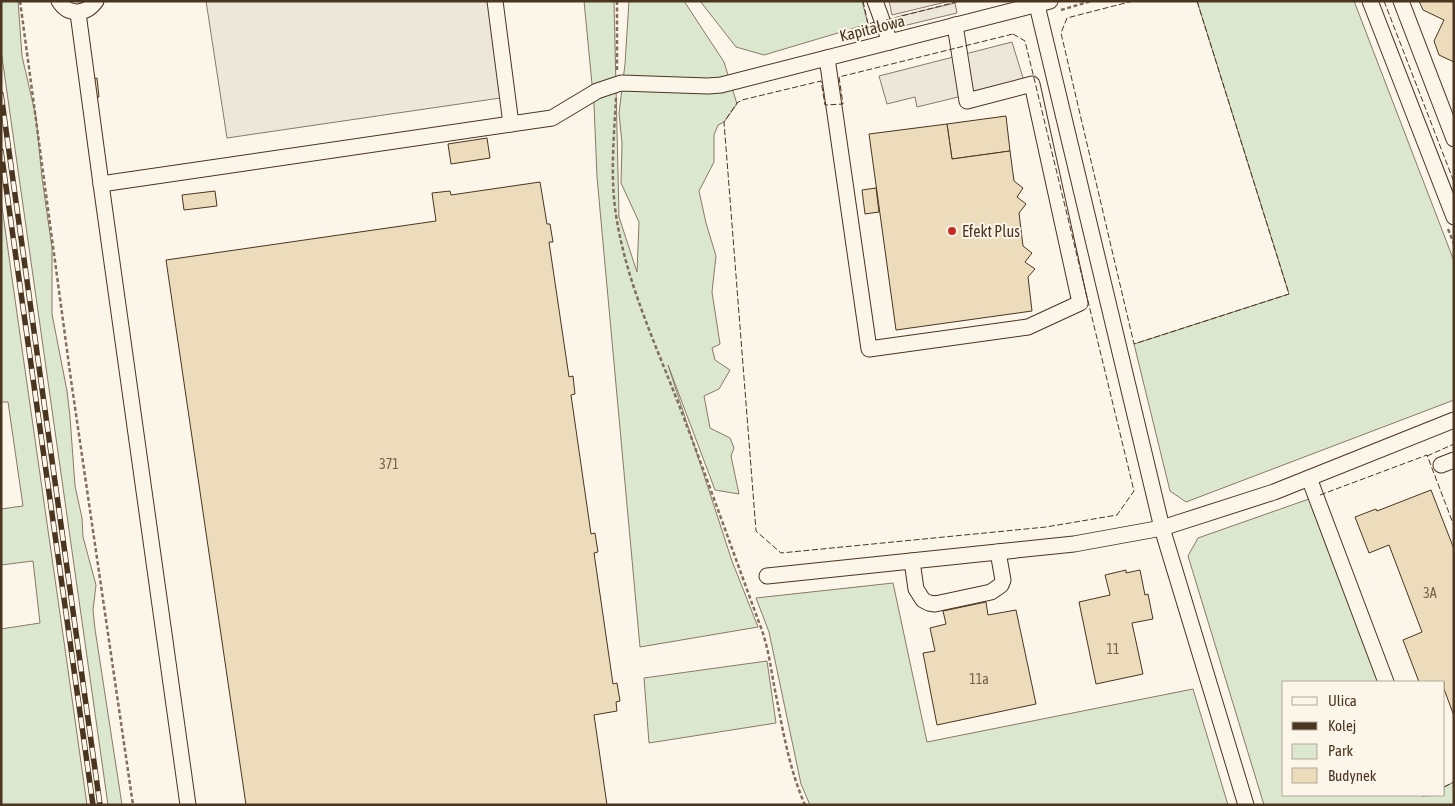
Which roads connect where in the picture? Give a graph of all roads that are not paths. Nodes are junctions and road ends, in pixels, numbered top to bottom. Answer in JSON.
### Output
{"nodes":[{"id":1,"x":58,"y":1,"type":"edge"},
{"id":2,"x":96,"y":1,"type":"edge"},
{"id":3,"x":495,"y":1,"type":"edge"},
{"id":4,"x":875,"y":1,"type":"edge"},
{"id":5,"x":1370,"y":1,"type":"edge"},
{"id":6,"x":1401,"y":1,"type":"edge"},
{"id":7,"x":1046,"y":5,"type":"edge"},
{"id":8,"x":78,"y":12,"type":"junction"},
{"id":9,"x":955,"y":26,"type":"junction"},
{"id":10,"x":890,"y":42,"type":"junction"},
{"id":11,"x":827,"y":58,"type":"junction"},
{"id":12,"x":511,"y":124,"type":"junction"},
{"id":13,"x":1454,"y":139,"type":"edge"},
{"id":14,"x":100,"y":184,"type":"junction"},
{"id":15,"x":1453,"y":214,"type":"edge"},
{"id":16,"x":1454,"y":420,"type":"edge"},
{"id":17,"x":1309,"y":478,"type":"junction"},
{"id":18,"x":1162,"y":528,"type":"junction"},
{"id":19,"x":998,"y":552,"type":"junction"},
{"id":20,"x":912,"y":561,"type":"junction"},
{"id":21,"x":767,"y":576,"type":"dead end"},
{"id":22,"x":1386,"y":681,"type":"edge"},
{"id":23,"x":188,"y":805,"type":"edge"},
{"id":24,"x":1246,"y":805,"type":"edge"}],
"edges":[{"from":1,"to":8,"type":"street"},
{"from":2,"to":8,"type":"street"},
{"from":3,"to":12,"type":"street"},
{"from":4,"to":10,"type":"street"},
{"from":5,"to":15,"type":"street"},
{"from":6,"to":13,"type":"street"},
{"from":7,"to":9,"type":"street","name":"Kapitałowa"},
{"from":7,"to":18,"type":"street"},
{"from":8,"to":14,"type":"street"},
{"from":9,"to":10,"type":"street","name":"Kapitałowa"},
{"from":9,"to":11,"type":"street"},
{"from":10,"to":11,"type":"street","name":"Kapitałowa"},
{"from":11,"to":12,"type":"street","name":"Kapitałowa"},
{"from":12,"to":14,"type":"street"},
{"from":14,"to":23,"type":"street"},
{"from":16,"to":17,"type":"street"},
{"from":17,"to":18,"type":"street"},
{"from":17,"to":22,"type":"street"},
{"from":18,"to":19,"type":"street"},
{"from":18,"to":24,"type":"street"},
{"from":19,"to":20,"type":"street"},
{"from":19,"to":20,"type":"street"},
{"from":20,"to":21,"type":"street"}]}
